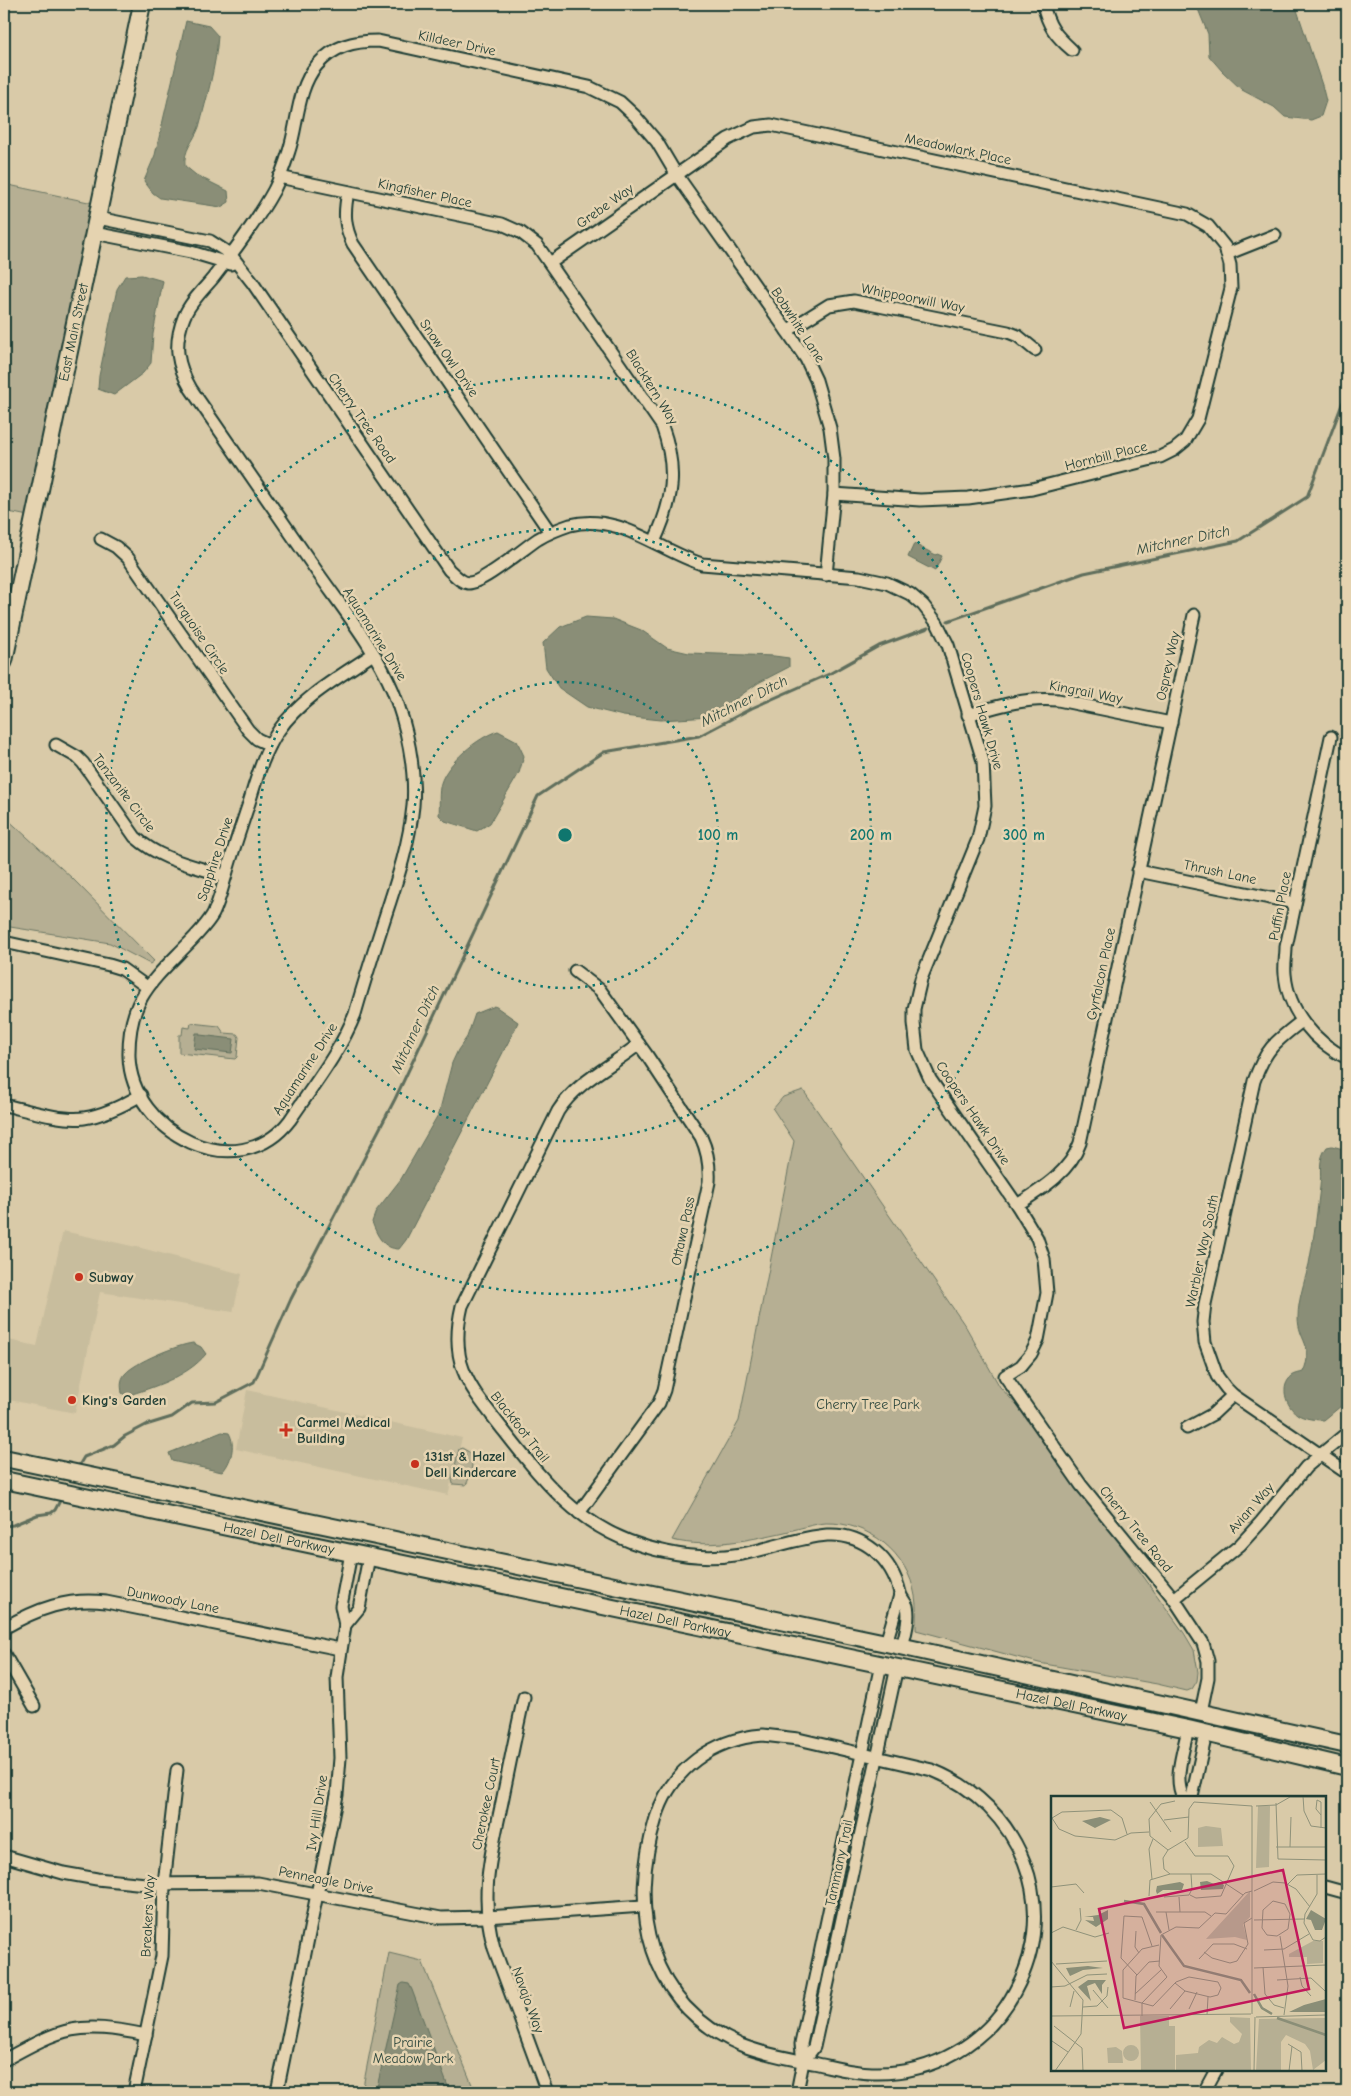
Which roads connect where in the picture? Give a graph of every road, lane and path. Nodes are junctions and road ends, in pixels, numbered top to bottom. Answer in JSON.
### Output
{"nodes":[{"id":1,"x":142,"y":4,"type":"edge"},
{"id":2,"x":1043,"y":4,"type":"edge"},
{"id":3,"x":1072,"y":50,"type":"dead end"},
{"id":4,"x":676,"y":174,"type":"junction"},
{"id":5,"x":279,"y":177,"type":"junction"},
{"id":6,"x":348,"y":192,"type":"junction"},
{"id":7,"x":96,"y":226,"type":"junction"},
{"id":8,"x":1275,"y":235,"type":"dead end"},
{"id":9,"x":1227,"y":254,"type":"junction"},
{"id":10,"x":228,"y":257,"type":"junction"},
{"id":11,"x":550,"y":263,"type":"junction"},
{"id":12,"x":787,"y":331,"type":"junction"},
{"id":13,"x":1035,"y":350,"type":"dead end"},
{"id":14,"x":834,"y":494,"type":"junction"},
{"id":15,"x":550,"y":532,"type":"junction"},
{"id":16,"x":101,"y":539,"type":"dead end"},
{"id":17,"x":654,"y":542,"type":"junction"},
{"id":18,"x":826,"y":575,"type":"junction"},
{"id":19,"x":467,"y":583,"type":"joint"},
{"id":20,"x":1194,"y":615,"type":"dead end"},
{"id":21,"x":373,"y":654,"type":"junction"},
{"id":22,"x":4,"y":661,"type":"edge"},
{"id":23,"x":968,"y":715,"type":"junction"},
{"id":24,"x":1171,"y":724,"type":"junction"},
{"id":25,"x":1331,"y":737,"type":"dead end"},
{"id":26,"x":56,"y":745,"type":"dead end"},
{"id":27,"x":270,"y":746,"type":"junction"},
{"id":28,"x":1138,"y":871,"type":"junction"},
{"id":29,"x":225,"y":876,"type":"junction"},
{"id":30,"x":1295,"y":903,"type":"junction"},
{"id":31,"x":4,"y":942,"type":"edge"},
{"id":32,"x":575,"y":971,"type":"dead end"},
{"id":33,"x":147,"y":987,"type":"junction"},
{"id":34,"x":1302,"y":1021,"type":"junction"},
{"id":35,"x":639,"y":1044,"type":"junction"},
{"id":36,"x":1347,"y":1058,"type":"edge"},
{"id":37,"x":141,"y":1095,"type":"junction"},
{"id":38,"x":4,"y":1105,"type":"edge"},
{"id":39,"x":1017,"y":1205,"type":"junction"},
{"id":40,"x":1005,"y":1376,"type":"joint"},
{"id":41,"x":1233,"y":1395,"type":"junction"},
{"id":42,"x":1187,"y":1428,"type":"dead end"},
{"id":43,"x":1347,"y":1432,"type":"edge"},
{"id":44,"x":1320,"y":1454,"type":"junction"},
{"id":45,"x":4,"y":1458,"type":"edge"},
{"id":46,"x":1347,"y":1473,"type":"edge"},
{"id":47,"x":4,"y":1480,"type":"edge"},
{"id":48,"x":579,"y":1513,"type":"junction"},
{"id":49,"x":351,"y":1553,"type":"junction"},
{"id":50,"x":369,"y":1557,"type":"junction"},
{"id":51,"x":900,"y":1595,"type":"junction"},
{"id":52,"x":1174,"y":1600,"type":"junction"},
{"id":53,"x":345,"y":1624,"type":"junction"},
{"id":54,"x":4,"y":1628,"type":"edge"},
{"id":55,"x":886,"y":1643,"type":"junction"},
{"id":56,"x":902,"y":1647,"type":"junction"},
{"id":57,"x":340,"y":1649,"type":"junction"},
{"id":58,"x":4,"y":1654,"type":"edge"},
{"id":59,"x":890,"y":1666,"type":"junction"},
{"id":60,"x":524,"y":1697,"type":"dead end"},
{"id":61,"x":34,"y":1706,"type":"dead end"},
{"id":62,"x":1201,"y":1712,"type":"junction"},
{"id":63,"x":1188,"y":1729,"type":"junction"},
{"id":64,"x":1206,"y":1734,"type":"junction"},
{"id":65,"x":1347,"y":1745,"type":"edge"},
{"id":66,"x":870,"y":1755,"type":"junction"},
{"id":67,"x":1347,"y":1767,"type":"edge"},
{"id":68,"x":177,"y":1770,"type":"dead end"},
{"id":69,"x":1182,"y":1796,"type":"edge"},
{"id":70,"x":1192,"y":1796,"type":"edge"},
{"id":71,"x":4,"y":1856,"type":"edge"},
{"id":72,"x":164,"y":1884,"type":"junction"},
{"id":73,"x":1326,"y":1888,"type":"edge"},
{"id":74,"x":1347,"y":1893,"type":"edge"},
{"id":75,"x":318,"y":1894,"type":"junction"},
{"id":76,"x":643,"y":1906,"type":"junction"},
{"id":77,"x":487,"y":1917,"type":"junction"},
{"id":78,"x":146,"y":2035,"type":"junction"},
{"id":79,"x":4,"y":2060,"type":"edge"},
{"id":80,"x":803,"y":2062,"type":"junction"},
{"id":81,"x":1215,"y":2071,"type":"edge"},
{"id":82,"x":134,"y":2092,"type":"edge"},
{"id":83,"x":277,"y":2092,"type":"edge"},
{"id":84,"x":547,"y":2092,"type":"edge"},
{"id":85,"x":797,"y":2092,"type":"edge"},
{"id":86,"x":1204,"y":2092,"type":"edge"}],
"edges":[{"from":1,"to":7,"type":"main road","name":"East Main Street"},
{"from":2,"to":3,"type":"street"},
{"from":4,"to":5,"type":"street","name":"Killdeer Drive"},
{"from":4,"to":9,"type":"street","name":"Meadowlark Place"},
{"from":4,"to":11,"type":"street","name":"Grebe Way"},
{"from":4,"to":12,"type":"street","name":"Bobwhite Lane"},
{"from":5,"to":6,"type":"street","name":"Kingfisher Place"},
{"from":5,"to":10,"type":"street","name":"Killdeer Drive"},
{"from":6,"to":11,"type":"street","name":"Kingfisher Place"},
{"from":6,"to":15,"type":"street","name":"Snow Owl Drive"},
{"from":7,"to":10,"type":"street","name":"Cherry Tree Road"},
{"from":7,"to":22,"type":"main road","name":"East Main Street"},
{"from":8,"to":9,"type":"street"},
{"from":9,"to":14,"type":"street","name":"Hornbill Place"},
{"from":10,"to":19,"type":"street","name":"Cherry Tree Road"},
{"from":10,"to":21,"type":"street","name":"Aquamarine Drive"},
{"from":11,"to":17,"type":"street","name":"Blacktern Way"},
{"from":12,"to":13,"type":"street","name":"Whippoorwill Way"},
{"from":12,"to":14,"type":"street","name":"Bobwhite Lane"},
{"from":14,"to":18,"type":"street","name":"Bobwhite Lane"},
{"from":15,"to":17,"type":"street","name":"Coopers Hawk Drive"},
{"from":15,"to":19,"type":"street","name":"Coopers Hawk Drive"},
{"from":16,"to":27,"type":"street","name":"Turquoise Circle"},
{"from":17,"to":18,"type":"street","name":"Coopers Hawk Drive"},
{"from":18,"to":23,"type":"street","name":"Coopers Hawk Drive"},
{"from":20,"to":24,"type":"street","name":"Osprey Way"},
{"from":21,"to":27,"type":"street","name":"Sapphire Drive"},
{"from":21,"to":37,"type":"street","name":"Aquamarine Drive"},
{"from":23,"to":24,"type":"street","name":"Kingrail Way"},
{"from":23,"to":39,"type":"street","name":"Coopers Hawk Drive"},
{"from":24,"to":28,"type":"street","name":"Gyrfalcon Place"},
{"from":25,"to":30,"type":"street","name":"Puffin Place"},
{"from":26,"to":29,"type":"street","name":"Tanzanite Circle"},
{"from":27,"to":29,"type":"street","name":"Sapphire Drive"},
{"from":28,"to":30,"type":"street","name":"Thrush Lane"},
{"from":28,"to":39,"type":"street","name":"Gyrfalcon Place"},
{"from":29,"to":33,"type":"street","name":"Sapphire Drive"},
{"from":30,"to":34,"type":"street","name":"Puffin Place"},
{"from":31,"to":33,"type":"street"},
{"from":32,"to":35,"type":"street","name":"Ottawa Pass"},
{"from":33,"to":37,"type":"street","name":"Sapphire Drive"},
{"from":34,"to":36,"type":"street","name":"Puffin Place"},
{"from":34,"to":41,"type":"street","name":"Warbler Way South"},
{"from":35,"to":48,"type":"street","name":"Ottawa Pass"},
{"from":35,"to":48,"type":"street","name":"Blackfoot Trail"},
{"from":37,"to":38,"type":"street"},
{"from":39,"to":40,"type":"street","name":"Coopers Hawk Drive"},
{"from":40,"to":52,"type":"street","name":"Cherry Tree Road"},
{"from":41,"to":42,"type":"street"},
{"from":41,"to":44,"type":"street","name":"Warbler Way South"},
{"from":43,"to":44,"type":"street","name":"Avian Way"},
{"from":44,"to":46,"type":"street","name":"Warbler Way South"},
{"from":44,"to":52,"type":"street","name":"Avian Way"},
{"from":45,"to":55,"type":"main road","name":"Hazel Dell Parkway"},
{"from":47,"to":49,"type":"main road","name":"Hazel Dell Parkway"},
{"from":48,"to":51,"type":"street","name":"Blackfoot Trail"},
{"from":49,"to":50,"type":"main road","name":"Hazel Dell Parkway"},
{"from":49,"to":53,"type":"street","name":"Ivy Hill Drive"},
{"from":50,"to":53,"type":"street","name":"Ivy Hill Drive"},
{"from":50,"to":59,"type":"main road","name":"Hazel Dell Parkway"},
{"from":51,"to":55,"type":"street"},
{"from":51,"to":56,"type":"street","name":"Blackfoot Trail"},
{"from":52,"to":62,"type":"street","name":"Cherry Tree Road"},
{"from":53,"to":57,"type":"street","name":"Ivy Hill Drive"},
{"from":54,"to":57,"type":"street","name":"Dunwoody Lane"},
{"from":55,"to":56,"type":"main road","name":"Hazel Dell Parkway"},
{"from":56,"to":62,"type":"main road","name":"Hazel Dell Parkway"},
{"from":57,"to":75,"type":"street","name":"Ivy Hill Drive"},
{"from":58,"to":61,"type":"street"},
{"from":59,"to":63,"type":"main road","name":"Hazel Dell Parkway"},
{"from":59,"to":66,"type":"street","name":"Tammany Trail"},
{"from":59,"to":66,"type":"street","name":"Tammany Trail"},
{"from":60,"to":77,"type":"street","name":"Cherokee Court"},
{"from":62,"to":65,"type":"main road","name":"Hazel Dell Parkway"},
{"from":63,"to":64,"type":"main road","name":"Hazel Dell Parkway"},
{"from":63,"to":69,"type":"street"},
{"from":64,"to":67,"type":"main road","name":"Hazel Dell Parkway"},
{"from":64,"to":70,"type":"street"},
{"from":66,"to":76,"type":"street"},
{"from":66,"to":80,"type":"street","name":"Tammany Trail"},
{"from":66,"to":80,"type":"street"},
{"from":68,"to":72,"type":"street","name":"Breakers Way"},
{"from":71,"to":72,"type":"street","name":"Penneagle Drive"},
{"from":72,"to":75,"type":"street","name":"Penneagle Drive"},
{"from":72,"to":78,"type":"street","name":"Breakers Way"},
{"from":73,"to":74,"type":"street"},
{"from":75,"to":77,"type":"street","name":"Penneagle Drive"},
{"from":75,"to":83,"type":"street","name":"Ivy Hill Drive"},
{"from":76,"to":77,"type":"street","name":"Penneagle Drive"},
{"from":76,"to":80,"type":"street"},
{"from":77,"to":84,"type":"street","name":"Navajo Way"},
{"from":78,"to":79,"type":"street"},
{"from":78,"to":82,"type":"street","name":"Breakers Way"},
{"from":80,"to":85,"type":"street","name":"Tammany Trail"},
{"from":81,"to":86,"type":"street"}]}
